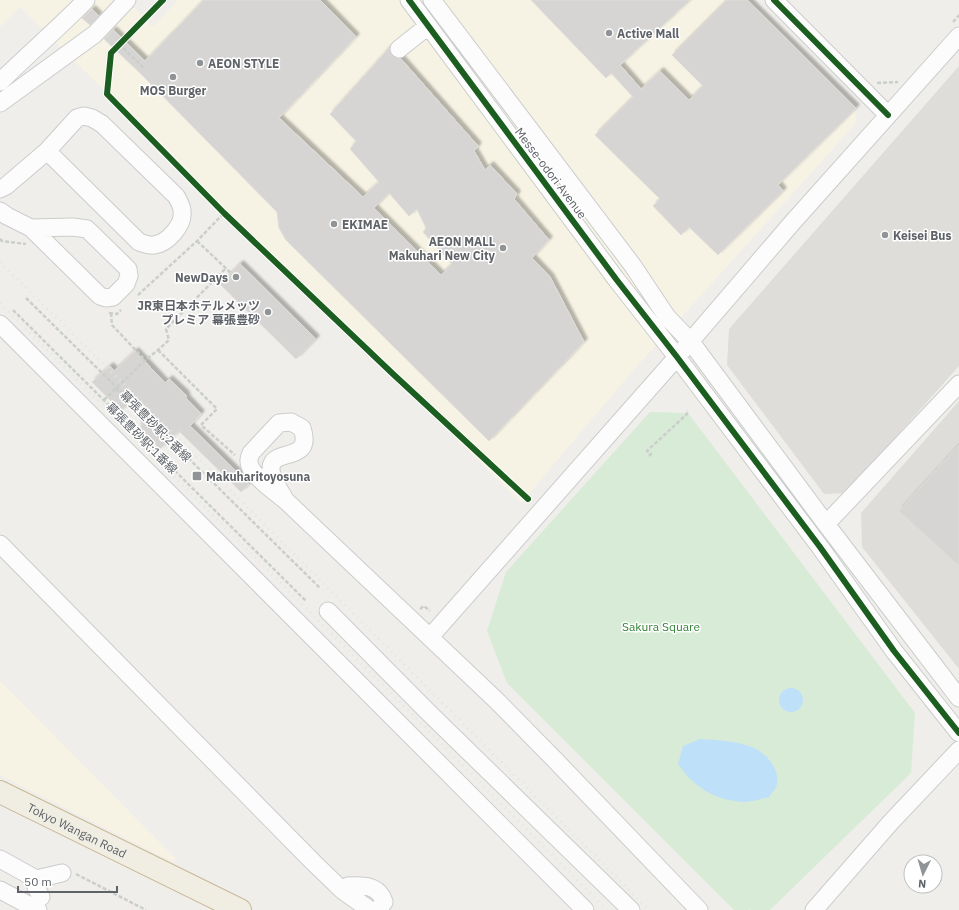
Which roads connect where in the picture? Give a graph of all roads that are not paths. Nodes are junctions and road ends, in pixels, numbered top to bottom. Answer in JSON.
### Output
{"nodes":[{"id":1,"x":86,"y":0,"type":"edge"},
{"id":2,"x":127,"y":0,"type":"edge"},
{"id":3,"x":409,"y":0,"type":"edge"},
{"id":4,"x":432,"y":0,"type":"edge"},
{"id":5,"x":774,"y":0,"type":"edge"},
{"id":6,"x":428,"y":26,"type":"junction"},
{"id":7,"x":954,"y":31,"type":"edge"},
{"id":8,"x":399,"y":49,"type":"dead end"},
{"id":9,"x":0,"y":82,"type":"edge"},
{"id":10,"x":0,"y":103,"type":"edge"},
{"id":11,"x":888,"y":115,"type":"junction"},
{"id":12,"x":47,"y":151,"type":"junction"},
{"id":13,"x":0,"y":188,"type":"edge"},
{"id":14,"x":0,"y":211,"type":"edge"},
{"id":15,"x":31,"y":228,"type":"junction"},
{"id":16,"x":0,"y":324,"type":"edge"},
{"id":17,"x":690,"y":342,"type":"junction"},
{"id":18,"x":677,"y":357,"type":"junction"},
{"id":19,"x":959,"y":384,"type":"edge"},
{"id":20,"x":285,"y":500,"type":"junction"},
{"id":21,"x":826,"y":524,"type":"junction"},
{"id":22,"x":0,"y":544,"type":"edge"},
{"id":23,"x":328,"y":611,"type":"dead end"},
{"id":24,"x":430,"y":637,"type":"junction"},
{"id":25,"x":959,"y":698,"type":"edge"},
{"id":26,"x":959,"y":733,"type":"edge"},
{"id":27,"x":959,"y":750,"type":"edge"},
{"id":28,"x":0,"y":792,"type":"edge"},
{"id":29,"x":6,"y":863,"type":"edge"},
{"id":30,"x":69,"y":873,"type":"road end"},
{"id":31,"x":36,"y":879,"type":"junction"},
{"id":32,"x":0,"y":890,"type":"edge"},
{"id":33,"x":342,"y":890,"type":"junction"},
{"id":34,"x":19,"y":900,"type":"junction"},
{"id":35,"x":40,"y":903,"type":"edge"},
{"id":36,"x":240,"y":910,"type":"edge"},
{"id":37,"x":370,"y":910,"type":"edge"},
{"id":38,"x":378,"y":910,"type":"edge"},
{"id":39,"x":585,"y":910,"type":"edge"},
{"id":40,"x":631,"y":910,"type":"edge"},
{"id":41,"x":699,"y":910,"type":"edge"},
{"id":42,"x":814,"y":910,"type":"edge"}],
"edges":[{"from":1,"to":9,"type":"street"},
{"from":2,"to":10,"type":"street"},
{"from":3,"to":6,"type":"street","name":"Messe-odori Avenue"},
{"from":4,"to":17,"type":"street","name":"Messe-odori Avenue"},
{"from":5,"to":11,"type":"street"},
{"from":6,"to":8,"type":"street"},
{"from":6,"to":18,"type":"street","name":"Messe-odori Avenue"},
{"from":7,"to":11,"type":"street"},
{"from":11,"to":17,"type":"street"},
{"from":12,"to":12,"type":"street"},
{"from":12,"to":13,"type":"street"},
{"from":14,"to":15,"type":"street"},
{"from":15,"to":15,"type":"street"},
{"from":16,"to":39,"type":"street"},
{"from":17,"to":18,"type":"street"},
{"from":17,"to":21,"type":"street","name":"Messe-odori Avenue"},
{"from":18,"to":24,"type":"street"},
{"from":18,"to":26,"type":"street","name":"Messe-odori Avenue"},
{"from":19,"to":21,"type":"street"},
{"from":20,"to":20,"type":"street"},
{"from":20,"to":24,"type":"street"},
{"from":21,"to":25,"type":"street","name":"Messe-odori Avenue"},
{"from":22,"to":33,"type":"street"},
{"from":23,"to":40,"type":"street"},
{"from":24,"to":41,"type":"street"},
{"from":27,"to":42,"type":"street"},
{"from":28,"to":36,"type":"highway","name":"Tokyo Wangan Road"},
{"from":29,"to":31,"type":"street"},
{"from":29,"to":34,"type":"street"},
{"from":30,"to":31,"type":"street"},
{"from":31,"to":35,"type":"street"},
{"from":32,"to":34,"type":"street"},
{"from":33,"to":37,"type":"street"},
{"from":33,"to":38,"type":"street"},
{"from":34,"to":35,"type":"street"}]}
